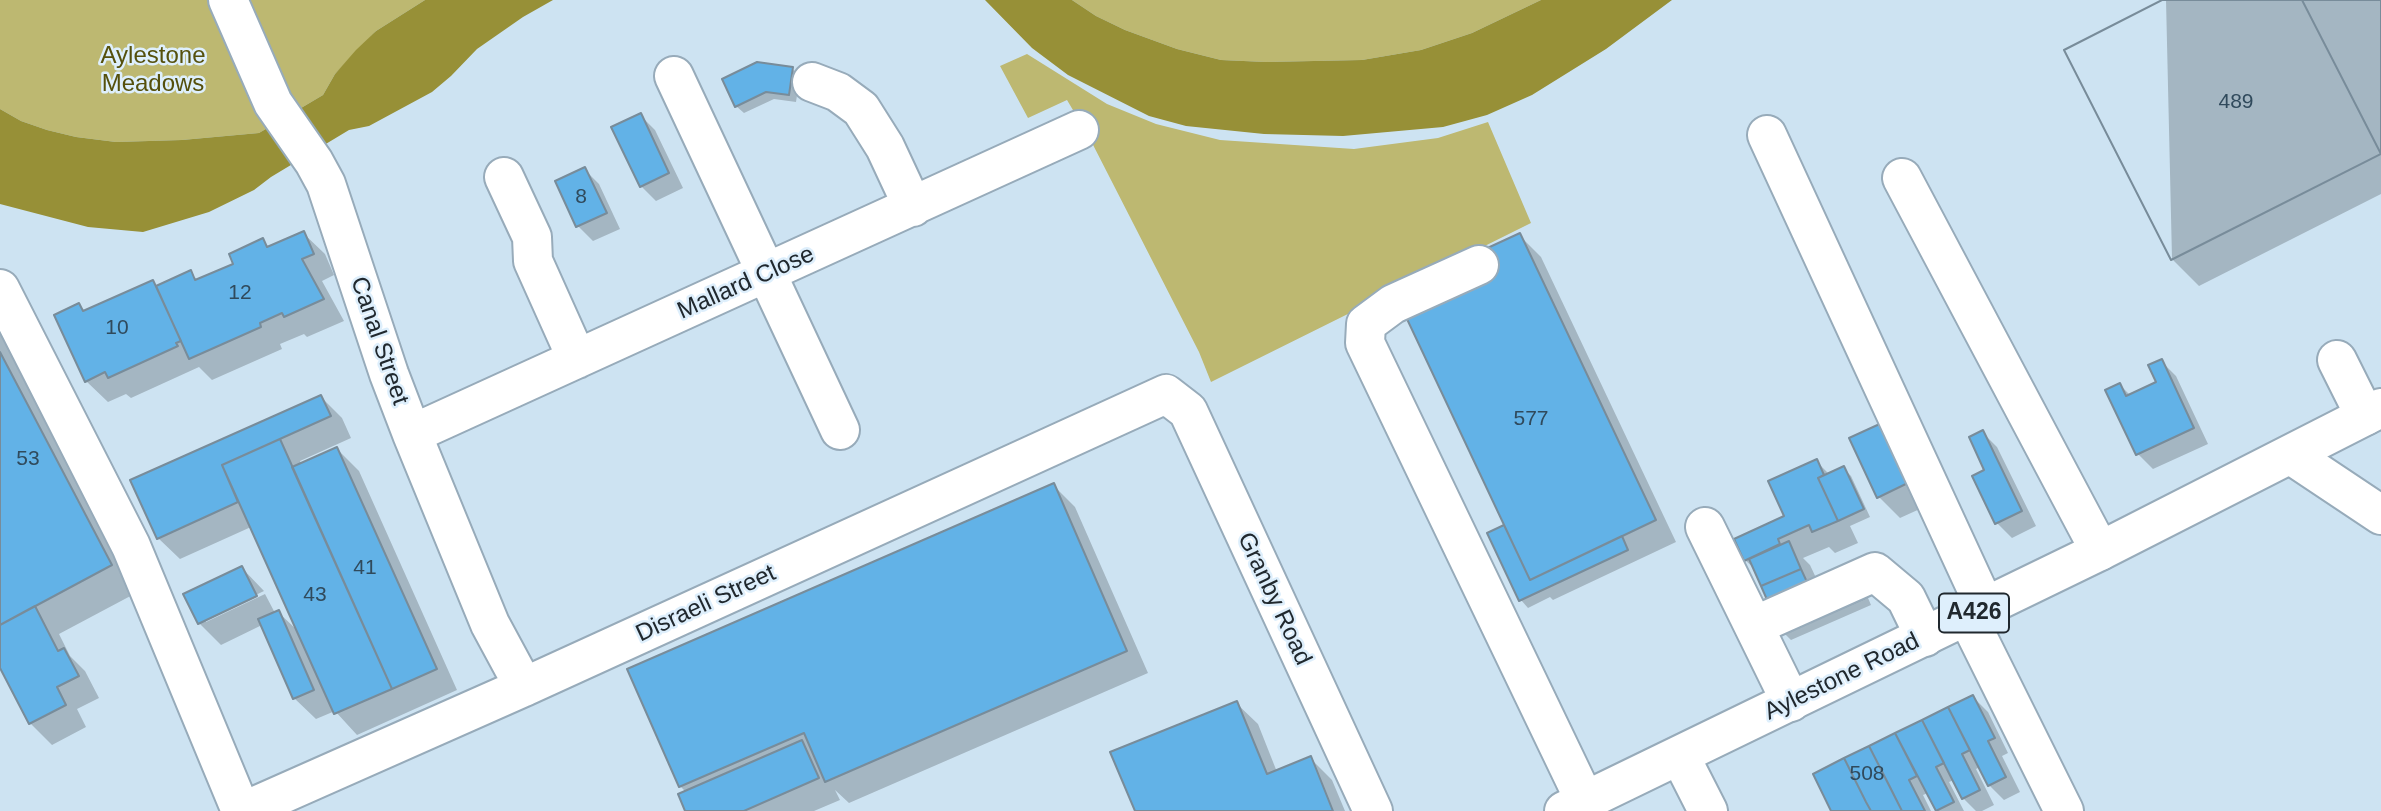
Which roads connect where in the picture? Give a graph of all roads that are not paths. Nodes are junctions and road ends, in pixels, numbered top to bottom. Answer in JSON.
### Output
{"nodes":[{"id":1,"x":228,"y":0,"type":"edge"},
{"id":2,"x":674,"y":76,"type":"dead end"},
{"id":3,"x":812,"y":82,"type":"dead end"},
{"id":4,"x":1079,"y":130,"type":"dead end"},
{"id":5,"x":1767,"y":135,"type":"dead end"},
{"id":6,"x":504,"y":177,"type":"dead end"},
{"id":7,"x":1902,"y":178,"type":"dead end"},
{"id":8,"x":913,"y":207,"type":"junction"},
{"id":9,"x":1479,"y":265,"type":"dead end"},
{"id":10,"x":766,"y":273,"type":"junction"},
{"id":11,"x":0,"y":289,"type":"edge"},
{"id":12,"x":577,"y":359,"type":"junction"},
{"id":13,"x":2337,"y":360,"type":"dead end"},
{"id":14,"x":1166,"y":394,"type":"joint"},
{"id":15,"x":2373,"y":412,"type":"edge"},
{"id":16,"x":840,"y":430,"type":"dead end"},
{"id":17,"x":412,"y":434,"type":"junction"},
{"id":18,"x":2291,"y":455,"type":"junction"},
{"id":19,"x":2381,"y":515,"type":"edge"},
{"id":20,"x":1706,"y":527,"type":"dead end"},
{"id":21,"x":2100,"y":551,"type":"junction"},
{"id":22,"x":1976,"y":612,"type":"junction"},
{"id":23,"x":1754,"y":626,"type":"junction"},
{"id":24,"x":1924,"y":637,"type":"junction"},
{"id":25,"x":524,"y":687,"type":"junction"},
{"id":26,"x":1791,"y":702,"type":"junction"},
{"id":27,"x":1680,"y":757,"type":"junction"},
{"id":28,"x":1575,"y":806,"type":"edge"},
{"id":29,"x":243,"y":811,"type":"edge"},
{"id":30,"x":1373,"y":811,"type":"edge"},
{"id":31,"x":1707,"y":811,"type":"edge"},
{"id":32,"x":2064,"y":811,"type":"edge"}],
"edges":[{"from":1,"to":17,"type":"street","name":"Canal Street"},
{"from":2,"to":10,"type":"street"},
{"from":3,"to":8,"type":"street"},
{"from":4,"to":8,"type":"street","name":"Mallard Close"},
{"from":5,"to":22,"type":"street"},
{"from":6,"to":12,"type":"street"},
{"from":7,"to":21,"type":"street"},
{"from":8,"to":10,"type":"street","name":"Mallard Close"},
{"from":9,"to":28,"type":"street"},
{"from":10,"to":12,"type":"street","name":"Mallard Close"},
{"from":10,"to":16,"type":"street"},
{"from":11,"to":29,"type":"street"},
{"from":12,"to":17,"type":"street","name":"Mallard Close"},
{"from":13,"to":15,"type":"street"},
{"from":14,"to":25,"type":"street","name":"Disraeli Street"},
{"from":14,"to":30,"type":"street","name":"Granby Road"},
{"from":15,"to":18,"type":"street","name":"Aylestone Road","number":"A426"},
{"from":17,"to":25,"type":"street","name":"Canal Street"},
{"from":18,"to":19,"type":"street"},
{"from":18,"to":21,"type":"street","name":"Aylestone Road","number":"A426"},
{"from":20,"to":23,"type":"street"},
{"from":21,"to":22,"type":"street","name":"Aylestone Road","number":"A426"},
{"from":22,"to":24,"type":"street","name":"Aylestone Road","number":"A426"},
{"from":22,"to":32,"type":"street"},
{"from":23,"to":24,"type":"street"},
{"from":23,"to":26,"type":"street"},
{"from":24,"to":26,"type":"street","name":"Aylestone Road","number":"A426"},
{"from":25,"to":29,"type":"street","name":"Disraeli Street"},
{"from":26,"to":27,"type":"street","name":"Aylestone Road","number":"A426"},
{"from":27,"to":28,"type":"street","name":"Aylestone Road","number":"A426"},
{"from":27,"to":31,"type":"street"}]}
